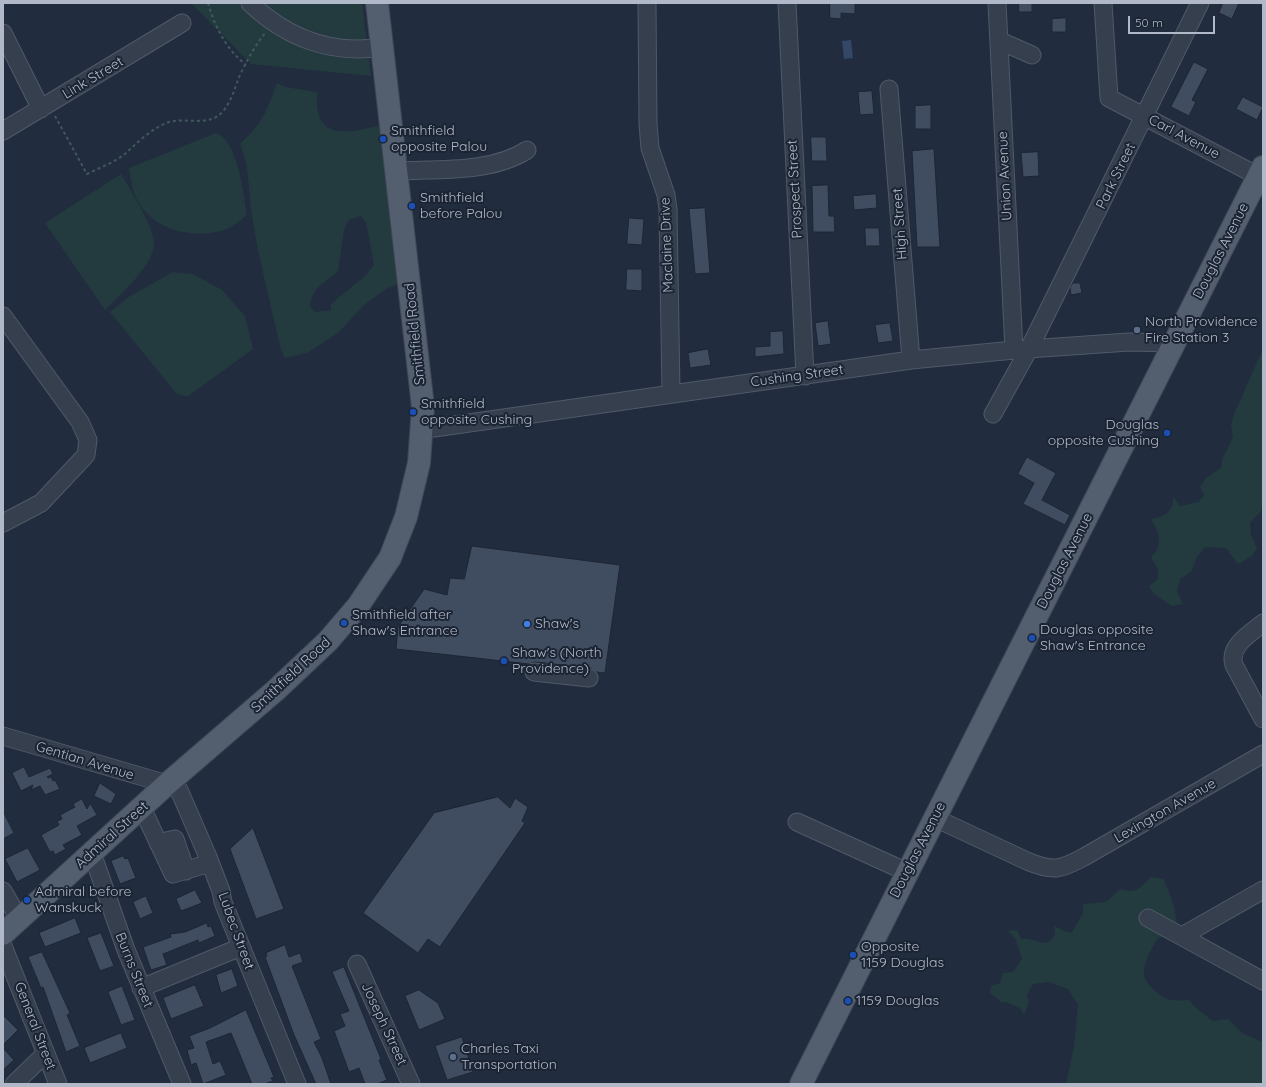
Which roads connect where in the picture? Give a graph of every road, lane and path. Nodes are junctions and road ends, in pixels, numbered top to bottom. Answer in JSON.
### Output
{"nodes":[{"id":1,"x":208,"y":3,"type":"edge"},
{"id":2,"x":250,"y":3,"type":"edge"},
{"id":3,"x":377,"y":3,"type":"edge"},
{"id":4,"x":647,"y":3,"type":"edge"},
{"id":5,"x":787,"y":3,"type":"edge"},
{"id":6,"x":997,"y":3,"type":"edge"},
{"id":7,"x":1103,"y":3,"type":"edge"},
{"id":8,"x":1200,"y":3,"type":"edge"},
{"id":9,"x":273,"y":22,"type":"junction"},
{"id":10,"x":182,"y":23,"type":"dead end"},
{"id":11,"x":3,"y":33,"type":"edge"},
{"id":12,"x":1000,"y":41,"type":"junction"},
{"id":13,"x":382,"y":47,"type":"junction"},
{"id":14,"x":1032,"y":55,"type":"dead end"},
{"id":15,"x":246,"y":65,"type":"junction"},
{"id":16,"x":889,"y":89,"type":"dead end"},
{"id":17,"x":45,"y":106,"type":"junction"},
{"id":18,"x":1145,"y":116,"type":"junction"},
{"id":19,"x":3,"y":131,"type":"edge"},
{"id":20,"x":527,"y":150,"type":"dead end"},
{"id":21,"x":397,"y":171,"type":"junction"},
{"id":22,"x":1261,"y":172,"type":"edge"},
{"id":23,"x":3,"y":316,"type":"edge"},
{"id":24,"x":1175,"y":343,"type":"junction"},
{"id":25,"x":1021,"y":349,"type":"junction"},
{"id":26,"x":911,"y":360,"type":"junction"},
{"id":27,"x":805,"y":376,"type":"junction"},
{"id":28,"x":671,"y":393,"type":"junction"},
{"id":29,"x":993,"y":414,"type":"dead end"},
{"id":30,"x":422,"y":427,"type":"junction"},
{"id":31,"x":3,"y":522,"type":"edge"},
{"id":32,"x":1263,"y":623,"type":"edge"},
{"id":33,"x":534,"y":672,"type":"dead end"},
{"id":34,"x":589,"y":678,"type":"dead end"},
{"id":35,"x":1263,"y":719,"type":"edge"},
{"id":36,"x":3,"y":736,"type":"edge"},
{"id":37,"x":1263,"y":754,"type":"edge"},
{"id":38,"x":167,"y":784,"type":"junction"},
{"id":39,"x":142,"y":808,"type":"junction"},
{"id":40,"x":935,"y":818,"type":"junction"},
{"id":41,"x":797,"y":822,"type":"dead end"},
{"id":42,"x":92,"y":853,"type":"junction"},
{"id":43,"x":210,"y":863,"type":"junction"},
{"id":44,"x":907,"y":872,"type":"junction"},
{"id":45,"x":1263,"y":890,"type":"edge"},
{"id":46,"x":3,"y":891,"type":"edge"},
{"id":47,"x":1148,"y":918,"type":"dead end"},
{"id":48,"x":19,"y":919,"type":"junction"},
{"id":49,"x":3,"y":934,"type":"edge"},
{"id":50,"x":1182,"y":936,"type":"junction"},
{"id":51,"x":3,"y":946,"type":"edge"},
{"id":52,"x":241,"y":947,"type":"junction"},
{"id":53,"x":357,"y":964,"type":"dead end"},
{"id":54,"x":1263,"y":981,"type":"edge"},
{"id":55,"x":141,"y":988,"type":"junction"},
{"id":56,"x":46,"y":1054,"type":"junction"},
{"id":57,"x":14,"y":1084,"type":"edge"},
{"id":58,"x":58,"y":1084,"type":"edge"},
{"id":59,"x":182,"y":1084,"type":"edge"},
{"id":60,"x":297,"y":1084,"type":"edge"},
{"id":61,"x":411,"y":1084,"type":"edge"},
{"id":62,"x":801,"y":1084,"type":"edge"}],
"edges":[{"from":1,"to":15,"type":"path"},
{"from":2,"to":9,"type":"street"},
{"from":3,"to":13,"type":"main road","name":"Smithfield Road"},
{"from":4,"to":28,"type":"street","name":"Maclaine Drive"},
{"from":5,"to":27,"type":"street","name":"Prospect Street"},
{"from":6,"to":12,"type":"street","name":"Union Avenue"},
{"from":7,"to":18,"type":"street","name":"Carl Avenue"},
{"from":8,"to":18,"type":"street","name":"Park Street"},
{"from":9,"to":13,"type":"street"},
{"from":9,"to":15,"type":"path"},
{"from":10,"to":17,"type":"street","name":"Link Street"},
{"from":11,"to":17,"type":"street"},
{"from":12,"to":14,"type":"street"},
{"from":12,"to":25,"type":"street","name":"Union Avenue"},
{"from":13,"to":21,"type":"main road","name":"Smithfield Road"},
{"from":15,"to":17,"type":"path"},
{"from":16,"to":26,"type":"street","name":"High Street"},
{"from":17,"to":19,"type":"street","name":"Link Street"},
{"from":18,"to":22,"type":"street","name":"Carl Avenue"},
{"from":18,"to":25,"type":"street","name":"Park Street"},
{"from":20,"to":21,"type":"street"},
{"from":21,"to":30,"type":"main road","name":"Smithfield Road"},
{"from":22,"to":24,"type":"main road","name":"Douglas Avenue"},
{"from":23,"to":31,"type":"street"},
{"from":24,"to":25,"type":"street","name":"Cushing Street"},
{"from":24,"to":40,"type":"main road","name":"Douglas Avenue"},
{"from":25,"to":26,"type":"street","name":"Cushing Street"},
{"from":25,"to":29,"type":"street","name":"Park Street"},
{"from":26,"to":27,"type":"street","name":"Cushing Street"},
{"from":27,"to":28,"type":"street","name":"Cushing Street"},
{"from":28,"to":30,"type":"street","name":"Cushing Street"},
{"from":30,"to":38,"type":"main road","name":"Smithfield Road"},
{"from":32,"to":35,"type":"street"},
{"from":33,"to":34,"type":"street"},
{"from":36,"to":38,"type":"street","name":"Gentian Avenue"},
{"from":37,"to":40,"type":"street","name":"Lexington Avenue"},
{"from":38,"to":39,"type":"main road","name":"Admiral Street"},
{"from":38,"to":43,"type":"street","name":"Lubec Street"},
{"from":39,"to":42,"type":"main road","name":"Admiral Street"},
{"from":39,"to":43,"type":"street"},
{"from":40,"to":44,"type":"main road","name":"Douglas Avenue"},
{"from":41,"to":44,"type":"street"},
{"from":42,"to":48,"type":"main road","name":"Admiral Street"},
{"from":42,"to":55,"type":"street","name":"Burns Street"},
{"from":43,"to":52,"type":"street","name":"Lubec Street"},
{"from":44,"to":62,"type":"main road","name":"Douglas Avenue"},
{"from":45,"to":50,"type":"street"},
{"from":46,"to":48,"type":"street"},
{"from":47,"to":50,"type":"street"},
{"from":48,"to":49,"type":"main road","name":"Admiral Street"},
{"from":50,"to":54,"type":"street"},
{"from":51,"to":56,"type":"street","name":"General Street"},
{"from":52,"to":55,"type":"street"},
{"from":52,"to":60,"type":"street","name":"Lubec Street"},
{"from":53,"to":61,"type":"street","name":"Joseph Street"},
{"from":55,"to":59,"type":"street","name":"Burns Street"},
{"from":56,"to":57,"type":"street"},
{"from":56,"to":58,"type":"street","name":"General Street"}]}
